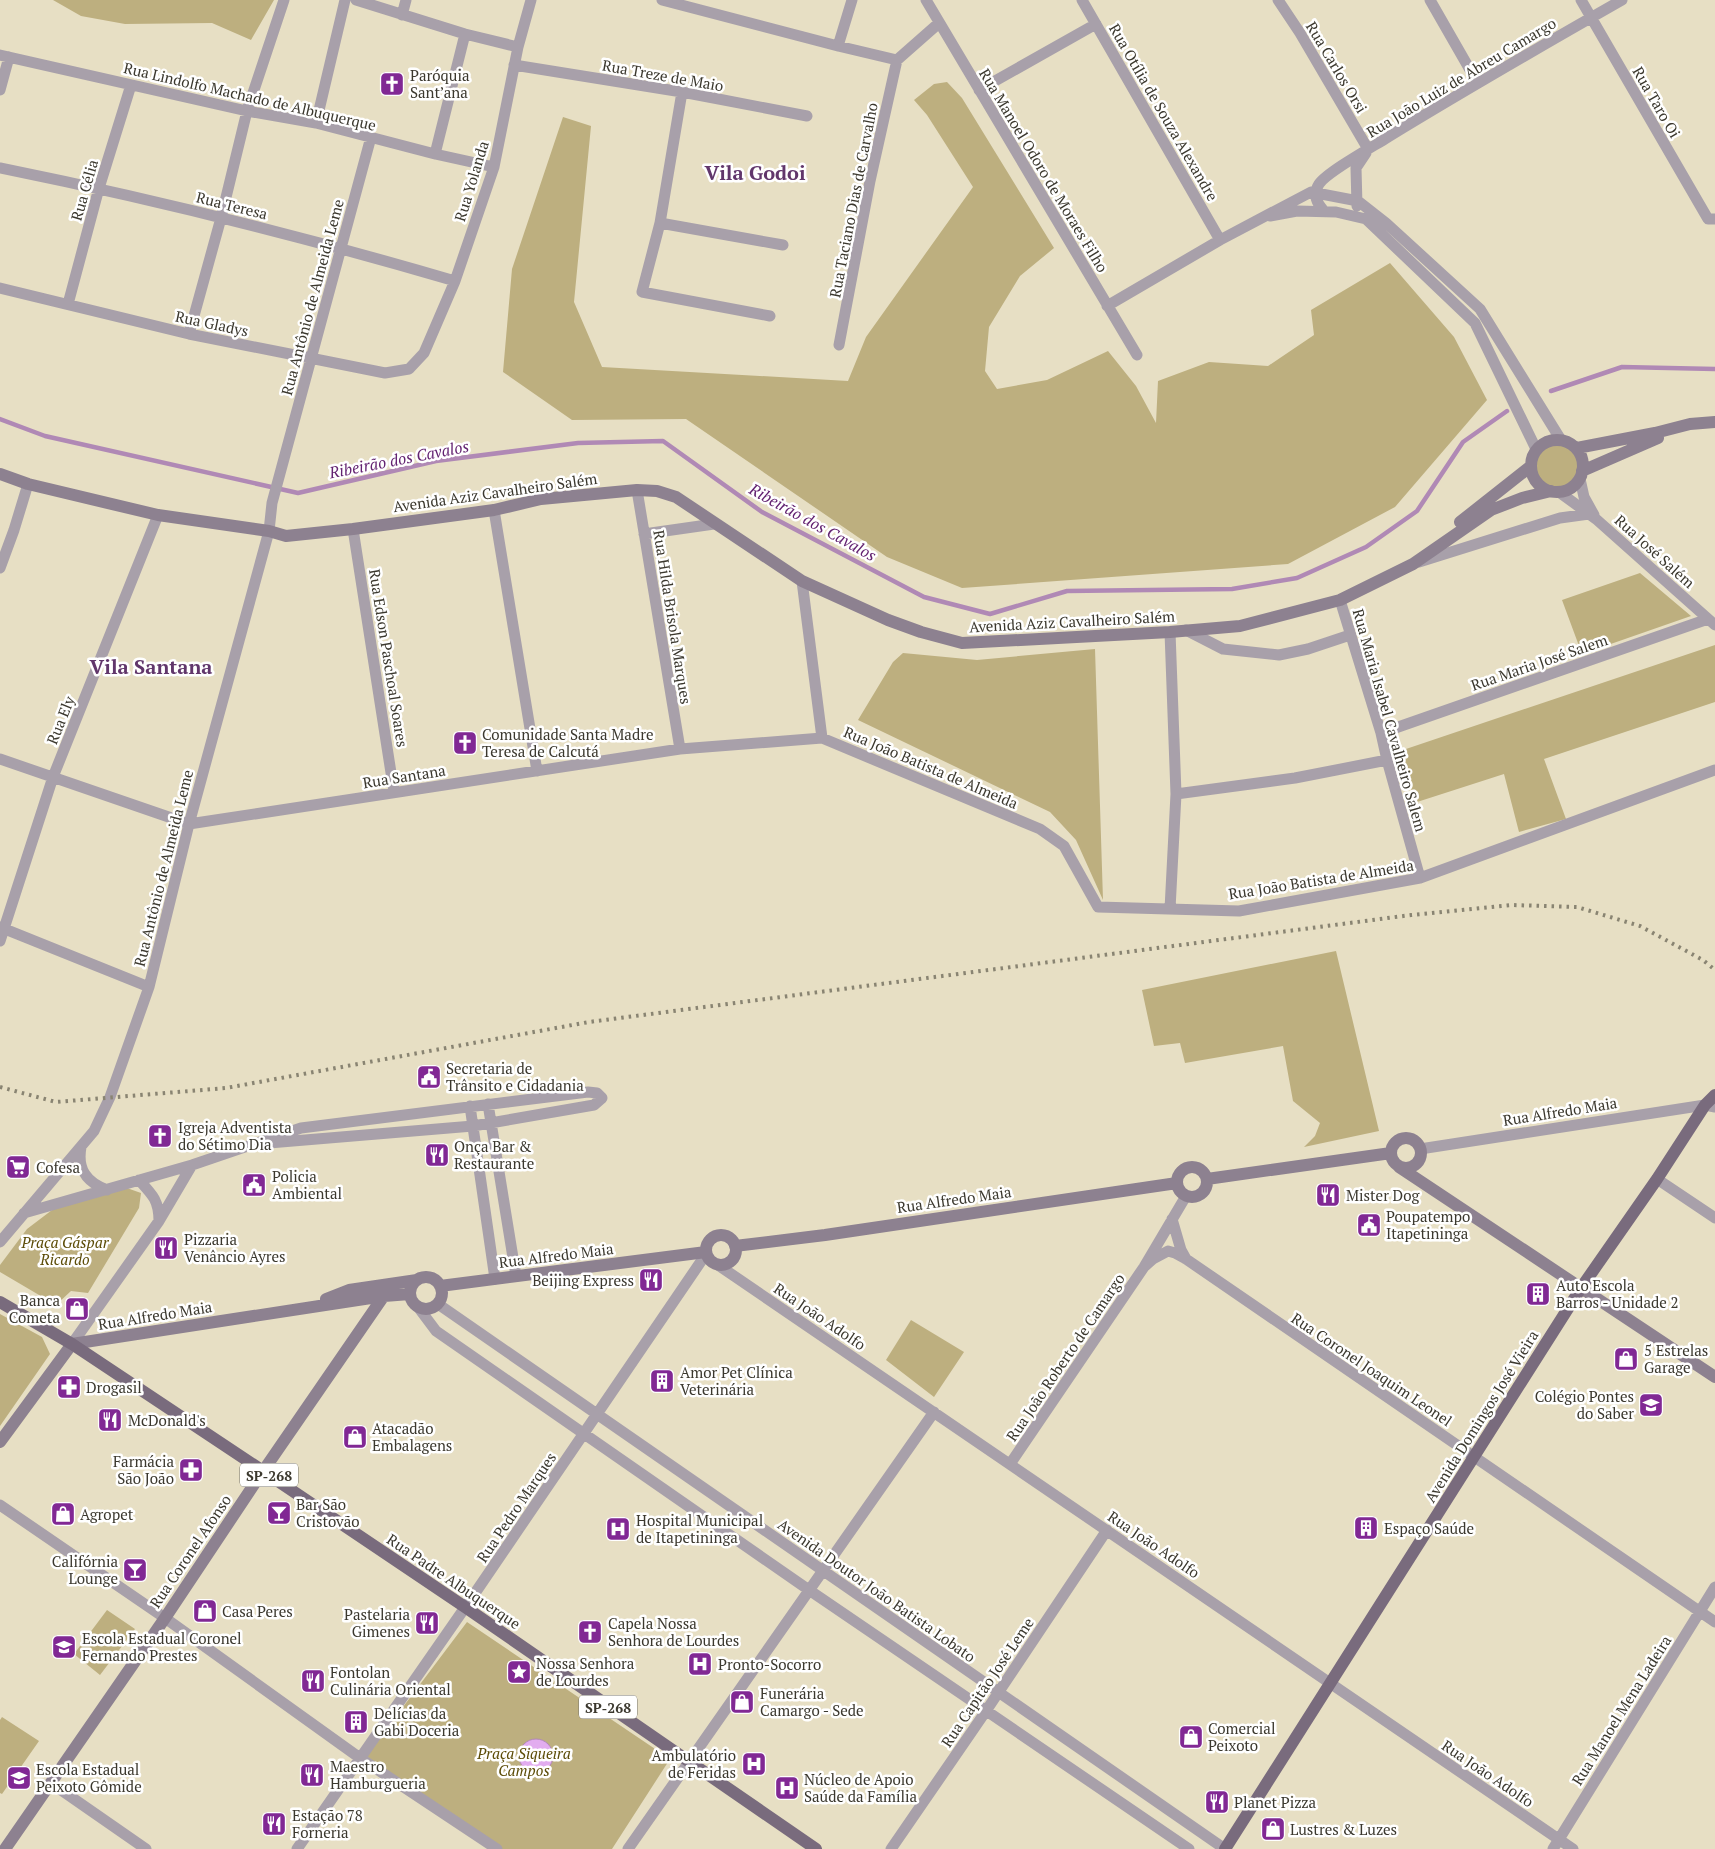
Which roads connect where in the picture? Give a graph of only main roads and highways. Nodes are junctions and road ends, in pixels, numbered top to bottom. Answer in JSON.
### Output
{"nodes":[{"id":1,"x":1715,"y":422,"type":"edge"},
{"id":2,"x":1690,"y":424,"type":"junction"},
{"id":3,"x":1576,"y":448,"type":"junction"},
{"id":4,"x":1531,"y":466,"type":"junction"},
{"id":5,"x":0,"y":474,"type":"edge"},
{"id":6,"x":1581,"y":475,"type":"junction"},
{"id":7,"x":1555,"y":492,"type":"junction"},
{"id":8,"x":1408,"y":566,"type":"junction"},
{"id":9,"x":1715,"y":1096,"type":"edge"},
{"id":10,"x":1710,"y":1106,"type":"edge"},
{"id":11,"x":1391,"y":1153,"type":"junction"},
{"id":12,"x":1399,"y":1167,"type":"junction"},
{"id":13,"x":1207,"y":1179,"type":"junction"},
{"id":14,"x":1178,"y":1183,"type":"junction"},
{"id":15,"x":735,"y":1246,"type":"junction"},
{"id":16,"x":706,"y":1253,"type":"junction"},
{"id":17,"x":417,"y":1280,"type":"junction"},
{"id":18,"x":392,"y":1284,"type":"junction"},
{"id":19,"x":440,"y":1286,"type":"junction"},
{"id":20,"x":1581,"y":1288,"type":"junction"},
{"id":21,"x":410,"y":1294,"type":"junction"},
{"id":22,"x":384,"y":1296,"type":"junction"},
{"id":23,"x":0,"y":1302,"type":"edge"},
{"id":24,"x":302,"y":1308,"type":"junction"},
{"id":25,"x":72,"y":1344,"type":"junction"},
{"id":26,"x":1715,"y":1378,"type":"edge"},
{"id":27,"x":0,"y":1442,"type":"edge"},
{"id":28,"x":263,"y":1471,"type":"junction"},
{"id":29,"x":5,"y":1849,"type":"edge"},
{"id":30,"x":816,"y":1849,"type":"edge"},
{"id":31,"x":1225,"y":1849,"type":"edge"}],
"edges":[{"from":1,"to":2,"type":"main road"},
{"from":2,"to":3,"type":"main road"},
{"from":2,"to":6,"type":"main road"},
{"from":3,"to":4,"type":"main road"},
{"from":3,"to":6,"type":"main road"},
{"from":4,"to":7,"type":"main road"},
{"from":4,"to":8,"type":"main road","name":"Avenida Aziz Cavalheiro Salém"},
{"from":5,"to":8,"type":"main road","name":"Avenida Aziz Cavalheiro Salém"},
{"from":6,"to":7,"type":"main road"},
{"from":7,"to":8,"type":"main road","name":"Avenida Aziz Cavalheiro Salém"},
{"from":9,"to":10,"type":"main road","name":"Avenida Domingos José Vieira"},
{"from":10,"to":20,"type":"main road","name":"Avenida Domingos José Vieira"},
{"from":11,"to":12,"type":"main road"},
{"from":11,"to":12,"type":"main road"},
{"from":11,"to":13,"type":"main road"},
{"from":12,"to":20,"type":"main road"},
{"from":13,"to":14,"type":"main road"},
{"from":13,"to":14,"type":"main road"},
{"from":14,"to":15,"type":"main road","name":"Rua Alfredo Maia"},
{"from":15,"to":16,"type":"main road"},
{"from":15,"to":16,"type":"main road"},
{"from":16,"to":19,"type":"main road","name":"Rua Alfredo Maia"},
{"from":17,"to":18,"type":"main road"},
{"from":17,"to":19,"type":"main road"},
{"from":17,"to":21,"type":"main road"},
{"from":18,"to":22,"type":"main road","name":"Rua Coronel Afonso"},
{"from":18,"to":24,"type":"main road"},
{"from":19,"to":21,"type":"main road"},
{"from":20,"to":26,"type":"main road"},
{"from":20,"to":31,"type":"main road","name":"Avenida Domingos José Vieira"},
{"from":21,"to":22,"type":"main road"},
{"from":22,"to":24,"type":"main road"},
{"from":22,"to":28,"type":"main road","name":"Rua Coronel Afonso"},
{"from":23,"to":25,"type":"main road","number":"SP-268"},
{"from":24,"to":25,"type":"main road","name":"Rua Alfredo Maia"},
{"from":25,"to":27,"type":"main road"},
{"from":25,"to":28,"type":"main road","name":"Rua Padre Albuquerque","number":"SP-268"},
{"from":28,"to":29,"type":"main road","name":"Rua Coronel Afonso"},
{"from":28,"to":30,"type":"main road","name":"Rua Padre Albuquerque","number":"SP-268"}]}
